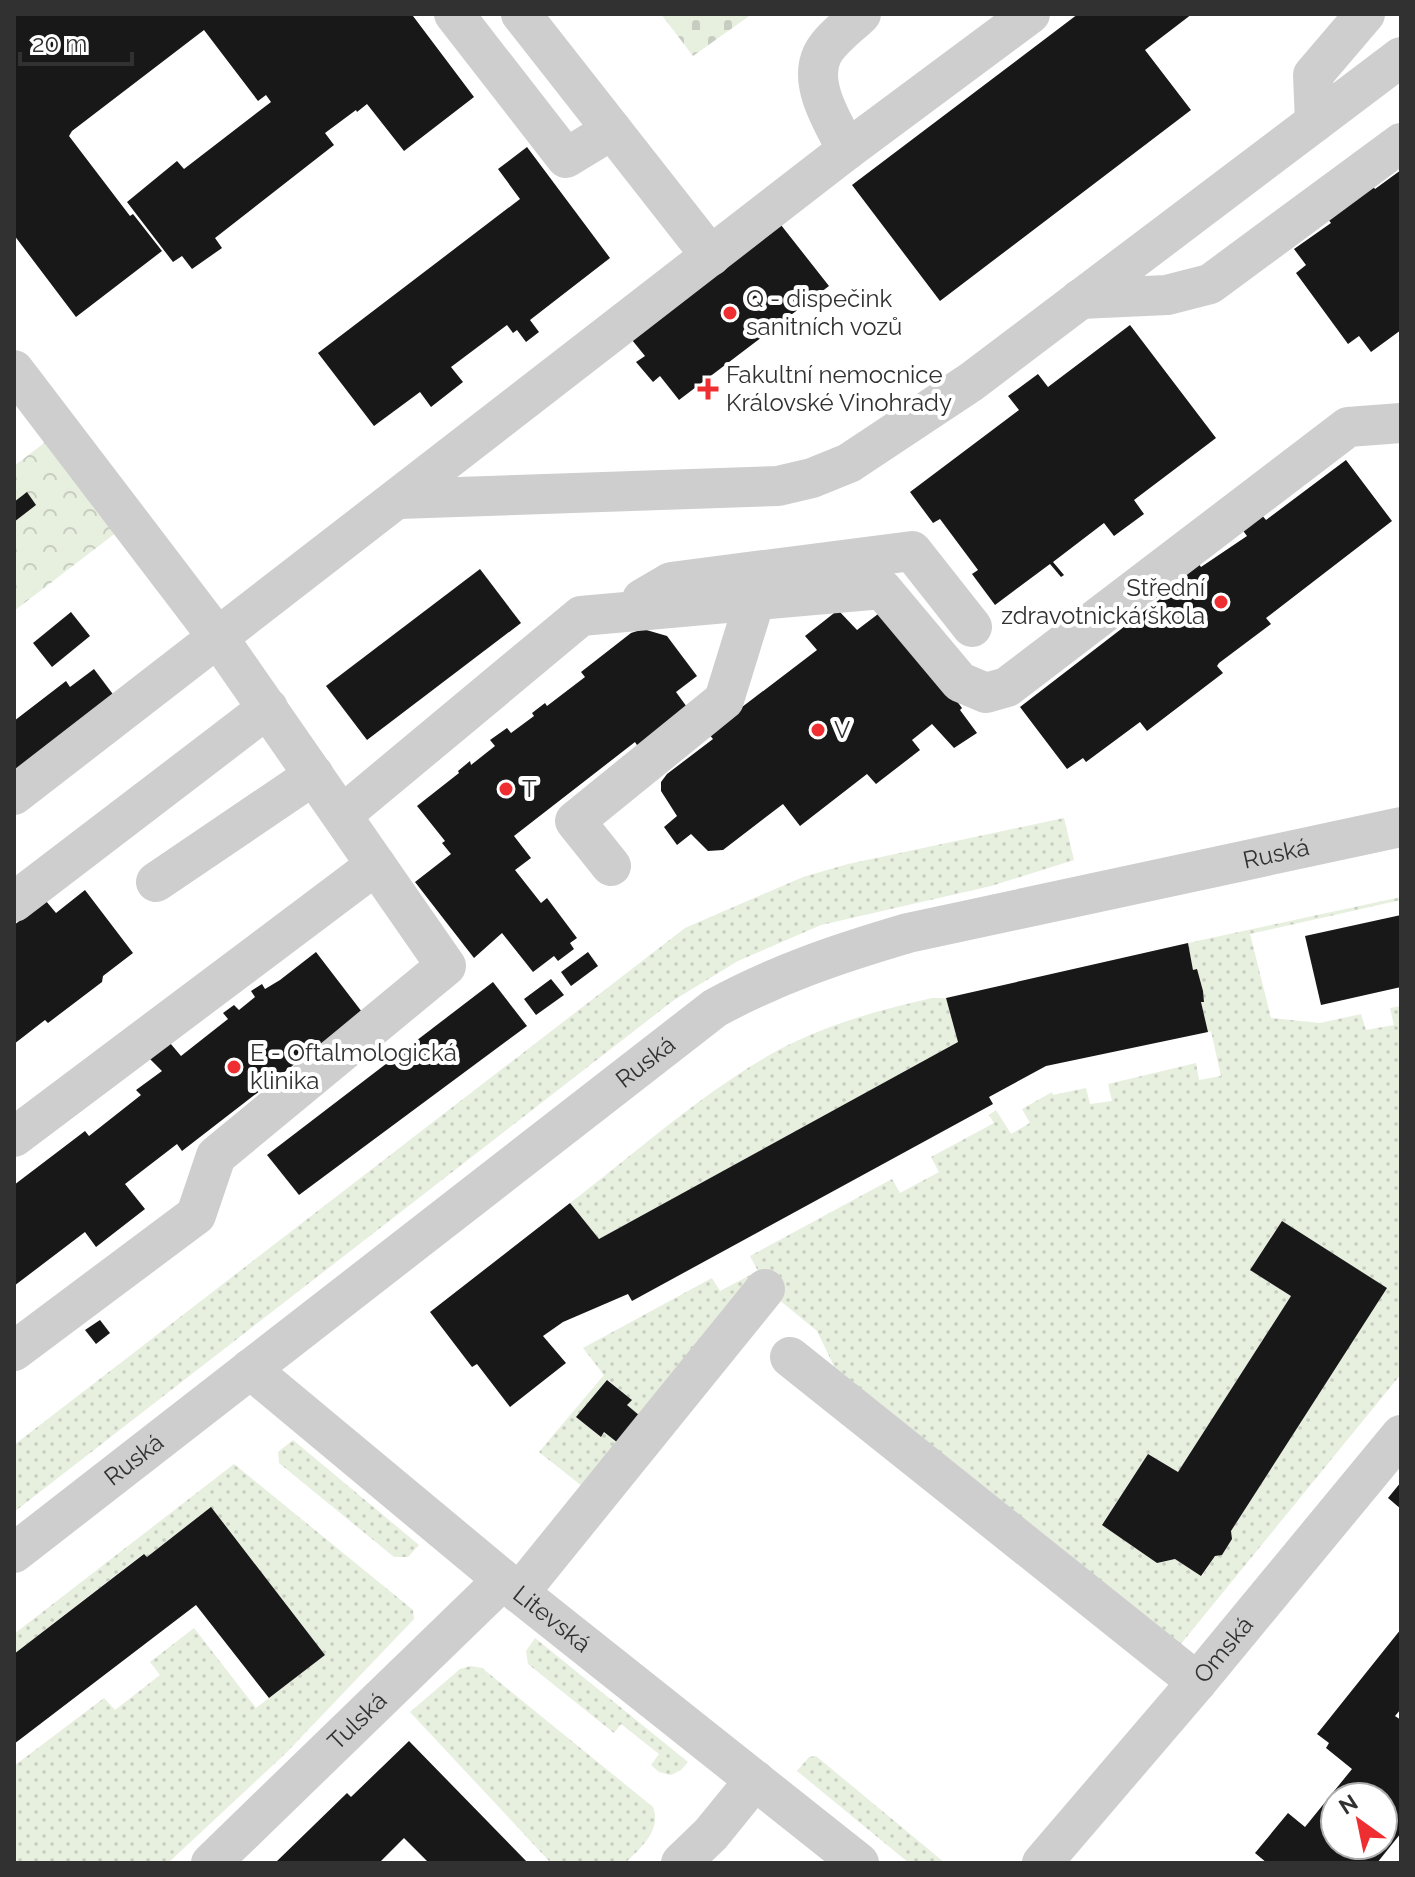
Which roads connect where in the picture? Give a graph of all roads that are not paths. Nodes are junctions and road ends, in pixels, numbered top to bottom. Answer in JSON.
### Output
{"nodes":[{"id":1,"x":454,"y":14,"type":"edge"},
{"id":2,"x":521,"y":14,"type":"edge"},
{"id":3,"x":861,"y":14,"type":"edge"},
{"id":4,"x":1030,"y":14,"type":"edge"},
{"id":5,"x":1365,"y":14,"type":"edge"},
{"id":6,"x":1401,"y":57,"type":"edge"},
{"id":7,"x":1315,"y":122,"type":"junction"},
{"id":8,"x":612,"y":130,"type":"junction"},
{"id":9,"x":1401,"y":143,"type":"edge"},
{"id":10,"x":847,"y":150,"type":"junction"},
{"id":11,"x":711,"y":256,"type":"junction"},
{"id":12,"x":1080,"y":299,"type":"junction"},
{"id":13,"x":14,"y":370,"type":"edge"},
{"id":14,"x":1401,"y":423,"type":"edge"},
{"id":15,"x":398,"y":499,"type":"junction"},
{"id":16,"x":754,"y":603,"type":"junction"},
{"id":17,"x":618,"y":613,"type":"junction"},
{"id":18,"x":972,"y":627,"type":"dead end"},
{"id":19,"x":219,"y":639,"type":"junction"},
{"id":20,"x":268,"y":708,"type":"junction"},
{"id":21,"x":314,"y":775,"type":"junction"},
{"id":22,"x":14,"y":795,"type":"edge"},
{"id":23,"x":342,"y":815,"type":"junction"},
{"id":24,"x":1401,"y":827,"type":"edge"},
{"id":25,"x":376,"y":865,"type":"junction"},
{"id":26,"x":611,"y":866,"type":"dead end"},
{"id":27,"x":156,"y":882,"type":"dead end"},
{"id":28,"x":14,"y":902,"type":"edge"},
{"id":29,"x":14,"y":1137,"type":"edge"},
{"id":30,"x":765,"y":1289,"type":"dead end"},
{"id":31,"x":14,"y":1351,"type":"edge"},
{"id":32,"x":790,"y":1357,"type":"dead end"},
{"id":33,"x":250,"y":1369,"type":"junction"},
{"id":34,"x":1401,"y":1435,"type":"edge"},
{"id":35,"x":14,"y":1553,"type":"edge"},
{"id":36,"x":511,"y":1586,"type":"junction"},
{"id":37,"x":1197,"y":1682,"type":"junction"},
{"id":38,"x":755,"y":1780,"type":"junction"},
{"id":39,"x":211,"y":1863,"type":"edge"},
{"id":40,"x":681,"y":1863,"type":"edge"},
{"id":41,"x":859,"y":1863,"type":"edge"},
{"id":42,"x":1042,"y":1863,"type":"edge"}],
"edges":[{"from":1,"to":8,"type":"street"},
{"from":2,"to":8,"type":"street"},
{"from":3,"to":10,"type":"street"},
{"from":4,"to":10,"type":"street"},
{"from":5,"to":7,"type":"street"},
{"from":6,"to":7,"type":"street"},
{"from":7,"to":12,"type":"street"},
{"from":8,"to":11,"type":"street"},
{"from":9,"to":12,"type":"street"},
{"from":10,"to":11,"type":"street"},
{"from":11,"to":15,"type":"street"},
{"from":12,"to":15,"type":"street"},
{"from":13,"to":19,"type":"street"},
{"from":14,"to":16,"type":"street"},
{"from":15,"to":19,"type":"street"},
{"from":16,"to":17,"type":"street"},
{"from":16,"to":26,"type":"street"},
{"from":17,"to":18,"type":"street"},
{"from":17,"to":23,"type":"street"},
{"from":19,"to":20,"type":"street"},
{"from":19,"to":22,"type":"street"},
{"from":20,"to":21,"type":"street"},
{"from":20,"to":28,"type":"street"},
{"from":21,"to":23,"type":"street"},
{"from":21,"to":27,"type":"street"},
{"from":23,"to":25,"type":"street"},
{"from":24,"to":33,"type":"street","name":"Ruská"},
{"from":25,"to":29,"type":"street"},
{"from":25,"to":31,"type":"street"},
{"from":30,"to":36,"type":"street","name":"Tulská"},
{"from":32,"to":37,"type":"street"},
{"from":33,"to":35,"type":"street","name":"Ruská"},
{"from":33,"to":36,"type":"street","name":"Litevská"},
{"from":34,"to":37,"type":"street","name":"Omská"},
{"from":36,"to":38,"type":"street","name":"Litevská"},
{"from":36,"to":39,"type":"street","name":"Tulská"},
{"from":37,"to":42,"type":"street","name":"Omská"},
{"from":38,"to":40,"type":"street"},
{"from":38,"to":41,"type":"street","name":"Litevská"}]}
